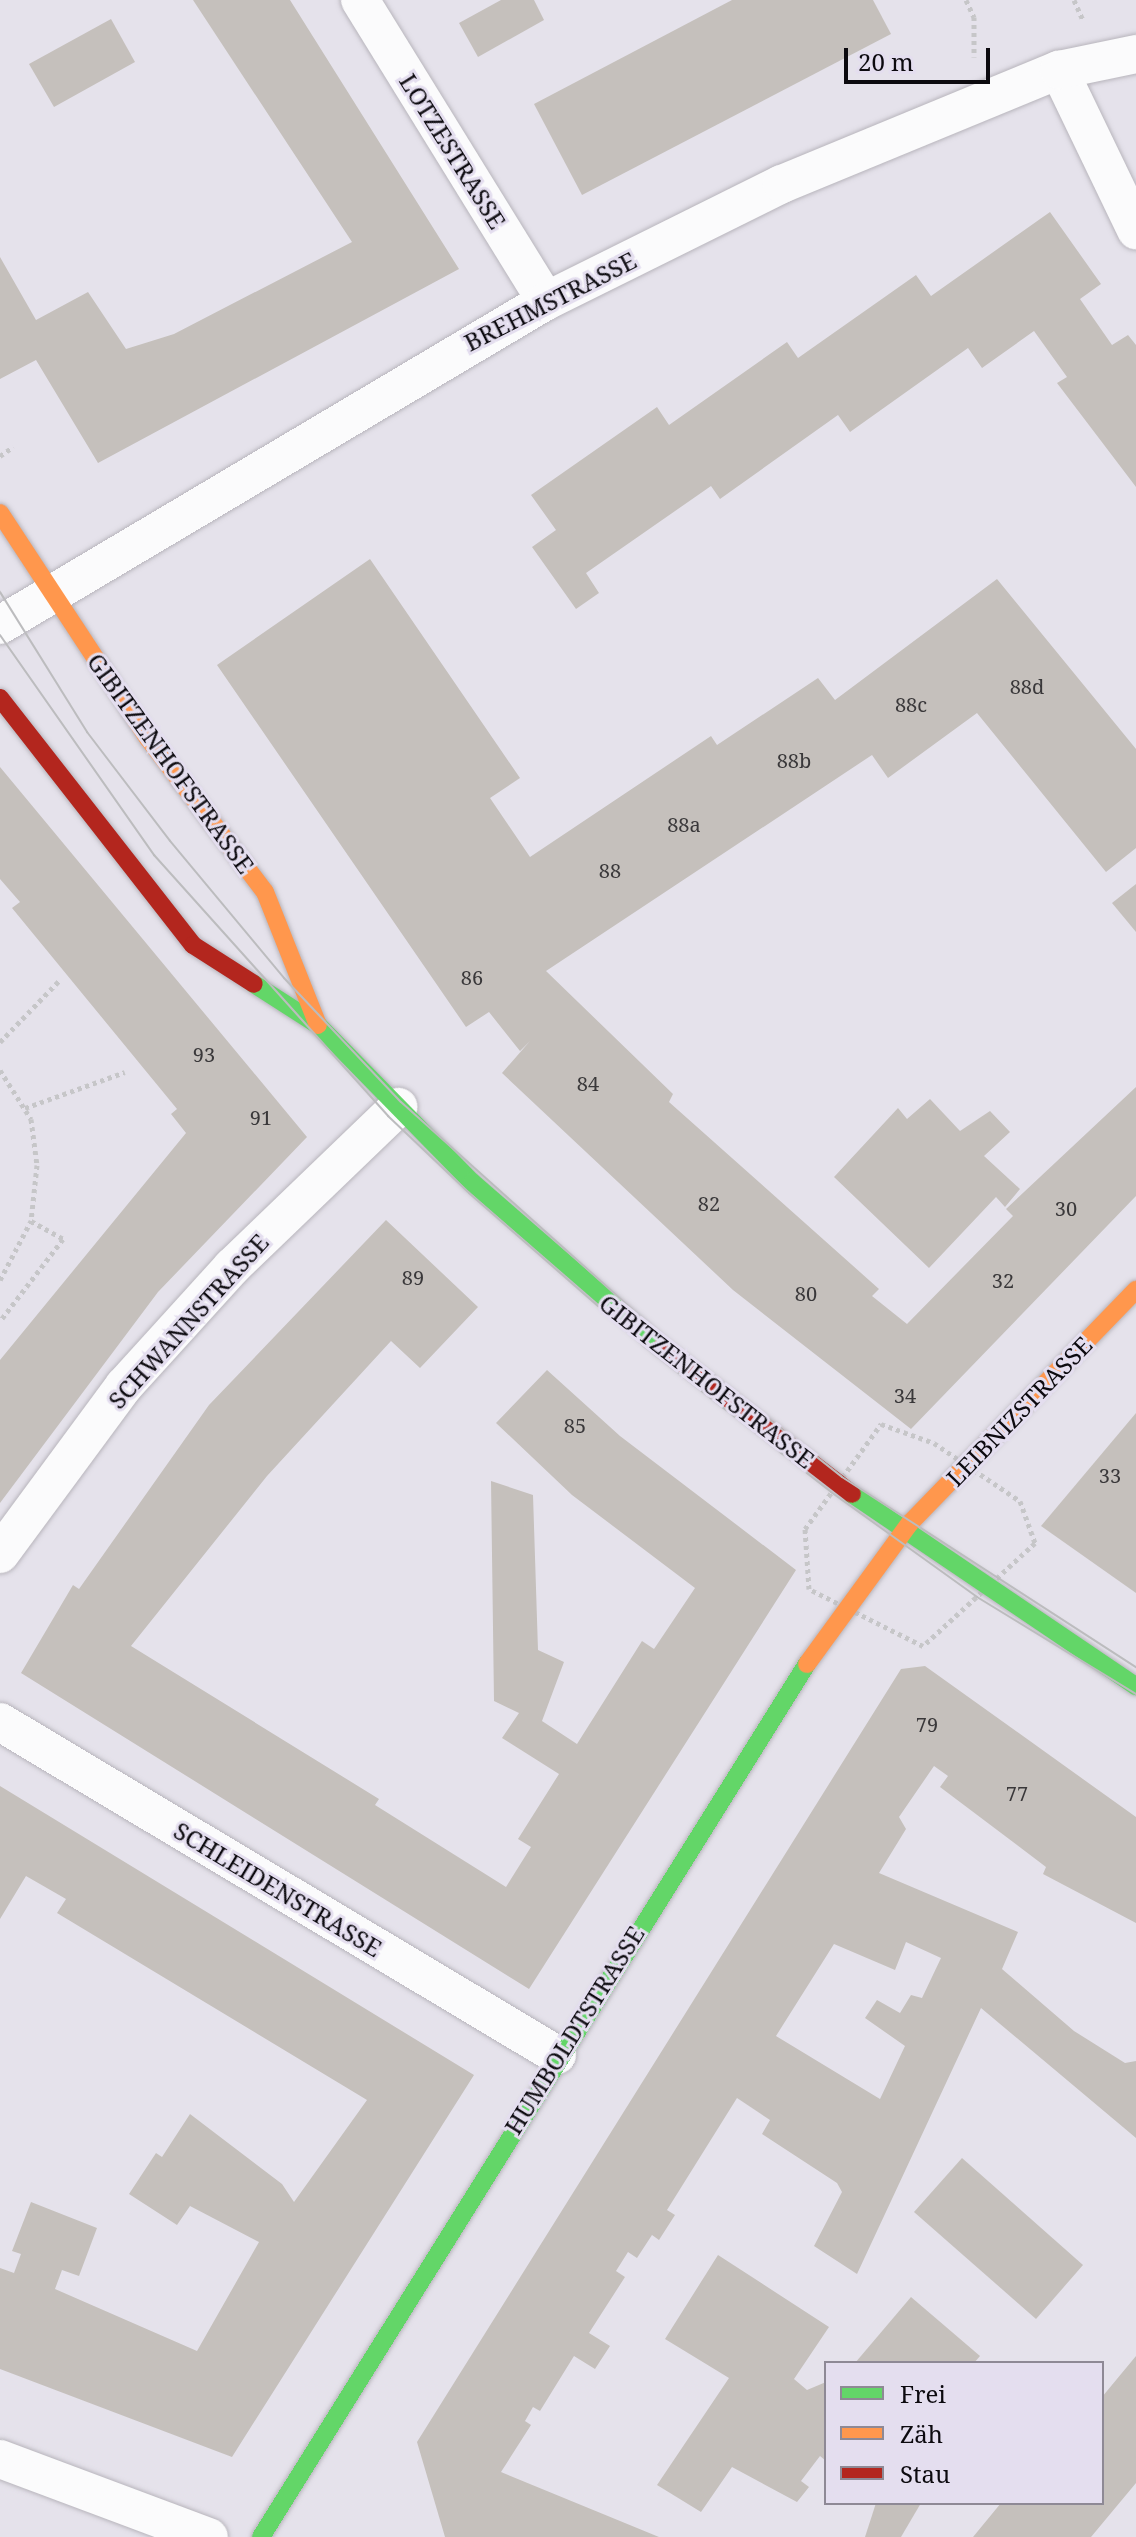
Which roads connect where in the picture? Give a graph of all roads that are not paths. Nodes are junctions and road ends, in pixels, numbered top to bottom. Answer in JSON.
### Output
{"nodes":[{"id":1,"x":360,"y":0,"type":"edge"},
{"id":2,"x":1136,"y":54,"type":"edge"},
{"id":3,"x":1059,"y":70,"type":"junction"},
{"id":4,"x":1136,"y":230,"type":"edge"},
{"id":5,"x":546,"y":301,"type":"junction"},
{"id":6,"x":0,"y":513,"type":"edge"},
{"id":7,"x":51,"y":592,"type":"junction"},
{"id":8,"x":0,"y":625,"type":"edge"},
{"id":9,"x":0,"y":698,"type":"edge"},
{"id":10,"x":318,"y":1025,"type":"junction"},
{"id":11,"x":398,"y":1107,"type":"junction"},
{"id":12,"x":1136,"y":1290,"type":"edge"},
{"id":13,"x":903,"y":1533,"type":"junction"},
{"id":14,"x":0,"y":1554,"type":"edge"},
{"id":15,"x":1136,"y":1686,"type":"edge"},
{"id":16,"x":0,"y":1722,"type":"edge"},
{"id":17,"x":557,"y":2055,"type":"junction"},
{"id":18,"x":0,"y":2459,"type":"edge"},
{"id":19,"x":209,"y":2537,"type":"edge"},
{"id":20,"x":261,"y":2537,"type":"edge"}],
"edges":[{"from":1,"to":5,"type":"street","name":"LOTZESTRASSE"},
{"from":2,"to":3,"type":"street","name":"BREHMSTRASSE"},
{"from":3,"to":4,"type":"street"},
{"from":3,"to":5,"type":"street","name":"BREHMSTRASSE"},
{"from":5,"to":7,"type":"street","name":"BREHMSTRASSE"},
{"from":6,"to":7,"type":"main road","name":"GIBITZENHOFSTRASSE"},
{"from":7,"to":8,"type":"street","name":"BREHMSTRASSE"},
{"from":7,"to":10,"type":"main road","name":"GIBITZENHOFSTRASSE"},
{"from":9,"to":10,"type":"main road","name":"GIBITZENHOFSTRASSE"},
{"from":10,"to":11,"type":"main road","name":"GIBITZENHOFSTRASSE"},
{"from":11,"to":13,"type":"main road","name":"GIBITZENHOFSTRASSE"},
{"from":11,"to":14,"type":"street","name":"SCHWANNSTRASSE"},
{"from":12,"to":13,"type":"main road","name":"LEIBNIZSTRASSE"},
{"from":13,"to":15,"type":"main road","name":"GIBITZENHOFSTRASSE"},
{"from":13,"to":17,"type":"main road","name":"HUMBOLDTSTRASSE"},
{"from":16,"to":17,"type":"street","name":"SCHLEIDENSTRASSE"},
{"from":17,"to":20,"type":"main road","name":"HUMBOLDTSTRASSE"},
{"from":18,"to":19,"type":"street"}]}
